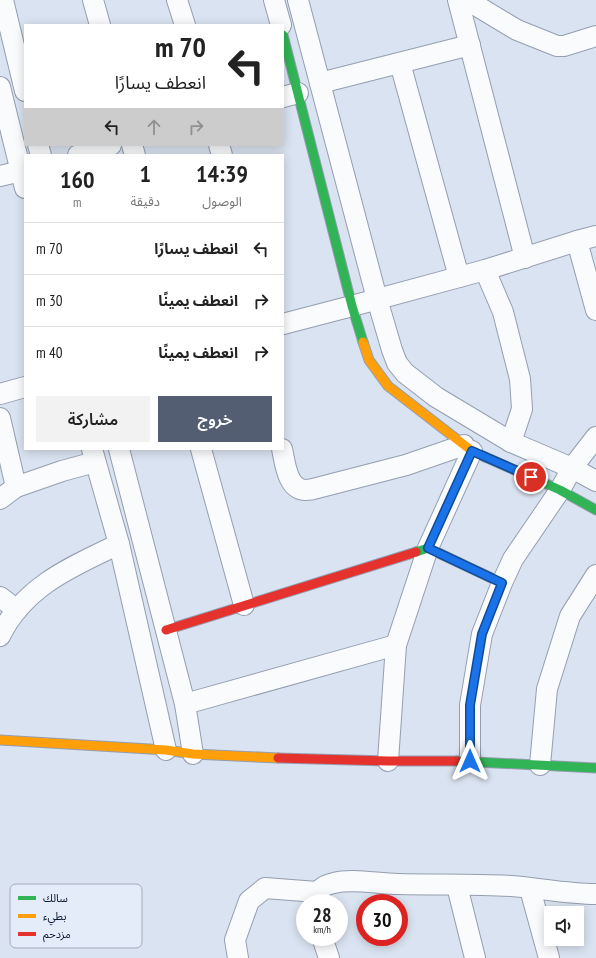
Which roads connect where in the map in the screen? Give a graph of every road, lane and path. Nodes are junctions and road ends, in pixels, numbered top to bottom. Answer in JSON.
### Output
{"nodes":[{"id":1,"x":93,"y":0,"type":"edge"},
{"id":2,"x":177,"y":0,"type":"edge"},
{"id":3,"x":274,"y":0,"type":"edge"},
{"id":4,"x":298,"y":0,"type":"edge"},
{"id":5,"x":458,"y":0,"type":"edge"},
{"id":6,"x":467,"y":0,"type":"edge"},
{"id":7,"x":5,"y":1,"type":"edge"},
{"id":8,"x":100,"y":24,"type":"edge"},
{"id":9,"x":185,"y":24,"type":"edge"},
{"id":10,"x":281,"y":24,"type":"edge"},
{"id":11,"x":596,"y":36,"type":"edge"},
{"id":12,"x":284,"y":44,"type":"edge"},
{"id":13,"x":470,"y":45,"type":"junction"},
{"id":14,"x":400,"y":63,"type":"junction"},
{"id":15,"x":320,"y":83,"type":"junction"},
{"id":16,"x":24,"y":86,"type":"edge"},
{"id":17,"x":0,"y":87,"type":"edge"},
{"id":18,"x":290,"y":95,"type":"edge"},
{"id":19,"x":108,"y":146,"type":"edge"},
{"id":20,"x":81,"y":154,"type":"edge"},
{"id":21,"x":0,"y":176,"type":"edge"},
{"id":22,"x":23,"y":180,"type":"edge"},
{"id":23,"x":596,"y":236,"type":"edge"},
{"id":24,"x":576,"y":242,"type":"junction"},
{"id":25,"x":525,"y":258,"type":"junction"},
{"id":26,"x":485,"y":270,"type":"junction"},
{"id":27,"x":459,"y":277,"type":"junction"},
{"id":28,"x":377,"y":299,"type":"junction"},
{"id":29,"x":352,"y":306,"type":"junction"},
{"id":30,"x":596,"y":310,"type":"edge"},
{"id":31,"x":284,"y":324,"type":"edge"},
{"id":32,"x":24,"y":387,"type":"edge"},
{"id":33,"x":424,"y":388,"type":"junction"},
{"id":34,"x":0,"y":394,"type":"edge"},
{"id":35,"x":413,"y":406,"type":"junction"},
{"id":36,"x":0,"y":418,"type":"edge"},
{"id":37,"x":596,"y":437,"type":"edge"},
{"id":38,"x":511,"y":442,"type":"junction"},
{"id":39,"x":468,"y":448,"type":"junction"},
{"id":40,"x":119,"y":450,"type":"edge"},
{"id":41,"x":201,"y":450,"type":"edge"},
{"id":42,"x":282,"y":450,"type":"edge"},
{"id":43,"x":93,"y":456,"type":"edge"},
{"id":44,"x":572,"y":468,"type":"junction"},
{"id":45,"x":596,"y":481,"type":"edge"},
{"id":46,"x":16,"y":487,"type":"junction"},
{"id":47,"x":560,"y":490,"type":"junction"},
{"id":48,"x":0,"y":499,"type":"edge"},
{"id":49,"x":596,"y":510,"type":"edge"},
{"id":50,"x":119,"y":544,"type":"junction"},
{"id":51,"x":428,"y":548,"type":"junction"},
{"id":52,"x":596,"y":574,"type":"edge"},
{"id":53,"x":502,"y":583,"type":"junction"},
{"id":54,"x":0,"y":597,"type":"edge"},
{"id":55,"x":244,"y":605,"type":"junction"},
{"id":56,"x":17,"y":610,"type":"junction"},
{"id":57,"x":166,"y":630,"type":"junction"},
{"id":58,"x":0,"y":636,"type":"edge"},
{"id":59,"x":396,"y":645,"type":"junction"},
{"id":60,"x":185,"y":704,"type":"junction"},
{"id":61,"x":0,"y":740,"type":"edge"},
{"id":62,"x":166,"y":750,"type":"junction"},
{"id":63,"x":192,"y":754,"type":"junction"},
{"id":64,"x":388,"y":761,"type":"junction"},
{"id":65,"x":470,"y":761,"type":"junction"},
{"id":66,"x":540,"y":765,"type":"junction"},
{"id":67,"x":596,"y":768,"type":"edge"},
{"id":68,"x":457,"y":886,"type":"junction"},
{"id":69,"x":530,"y":889,"type":"junction"},
{"id":70,"x":299,"y":894,"type":"edge"},
{"id":71,"x":318,"y":894,"type":"edge"},
{"id":72,"x":596,"y":894,"type":"edge"},
{"id":73,"x":325,"y":946,"type":"edge"},
{"id":74,"x":238,"y":958,"type":"edge"},
{"id":75,"x":329,"y":958,"type":"edge"},
{"id":76,"x":475,"y":958,"type":"edge"},
{"id":77,"x":549,"y":958,"type":"edge"}],
"edges":[{"from":1,"to":8,"type":"street"},
{"from":2,"to":9,"type":"street"},
{"from":3,"to":10,"type":"street"},
{"from":4,"to":15,"type":"street"},
{"from":5,"to":13,"type":"street"},
{"from":6,"to":11,"type":"street"},
{"from":7,"to":16,"type":"street"},
{"from":12,"to":18,"type":"street"},
{"from":13,"to":14,"type":"street"},
{"from":13,"to":25,"type":"street"},
{"from":14,"to":15,"type":"street"},
{"from":14,"to":27,"type":"street"},
{"from":15,"to":28,"type":"street"},
{"from":17,"to":22,"type":"street"},
{"from":18,"to":29,"type":"street"},
{"from":19,"to":20,"type":"street"},
{"from":21,"to":22,"type":"street"},
{"from":23,"to":24,"type":"street"},
{"from":24,"to":25,"type":"street"},
{"from":24,"to":30,"type":"street"},
{"from":25,"to":26,"type":"street"},
{"from":26,"to":27,"type":"street"},
{"from":26,"to":38,"type":"street"},
{"from":27,"to":28,"type":"street"},
{"from":28,"to":29,"type":"street"},
{"from":28,"to":33,"type":"street"},
{"from":29,"to":31,"type":"street"},
{"from":29,"to":35,"type":"street"},
{"from":32,"to":34,"type":"street"},
{"from":33,"to":35,"type":"street"},
{"from":33,"to":38,"type":"street"},
{"from":35,"to":39,"type":"street"},
{"from":36,"to":46,"type":"street"},
{"from":37,"to":44,"type":"street"},
{"from":38,"to":44,"type":"street"},
{"from":39,"to":42,"type":"street"},
{"from":39,"to":47,"type":"street"},
{"from":39,"to":51,"type":"street"},
{"from":40,"to":57,"type":"street"},
{"from":41,"to":55,"type":"street"},
{"from":43,"to":46,"type":"street"},
{"from":43,"to":50,"type":"street"},
{"from":44,"to":45,"type":"street"},
{"from":44,"to":47,"type":"street"},
{"from":46,"to":48,"type":"street"},
{"from":47,"to":49,"type":"street"},
{"from":47,"to":53,"type":"street"},
{"from":50,"to":56,"type":"street"},
{"from":50,"to":62,"type":"street"},
{"from":51,"to":53,"type":"street"},
{"from":51,"to":55,"type":"street"},
{"from":51,"to":59,"type":"street"},
{"from":52,"to":66,"type":"street"},
{"from":53,"to":65,"type":"street"},
{"from":54,"to":56,"type":"street"},
{"from":55,"to":57,"type":"street"},
{"from":56,"to":58,"type":"street"},
{"from":57,"to":60,"type":"street"},
{"from":59,"to":60,"type":"street"},
{"from":59,"to":64,"type":"street"},
{"from":60,"to":63,"type":"street"},
{"from":61,"to":62,"type":"street"},
{"from":62,"to":63,"type":"street"},
{"from":63,"to":64,"type":"street"},
{"from":64,"to":65,"type":"street"},
{"from":65,"to":66,"type":"street"},
{"from":66,"to":67,"type":"street"},
{"from":68,"to":69,"type":"street"},
{"from":68,"to":71,"type":"street"},
{"from":68,"to":76,"type":"street"},
{"from":69,"to":72,"type":"street"},
{"from":69,"to":77,"type":"street"},
{"from":70,"to":74,"type":"street"},
{"from":73,"to":75,"type":"street"}]}
